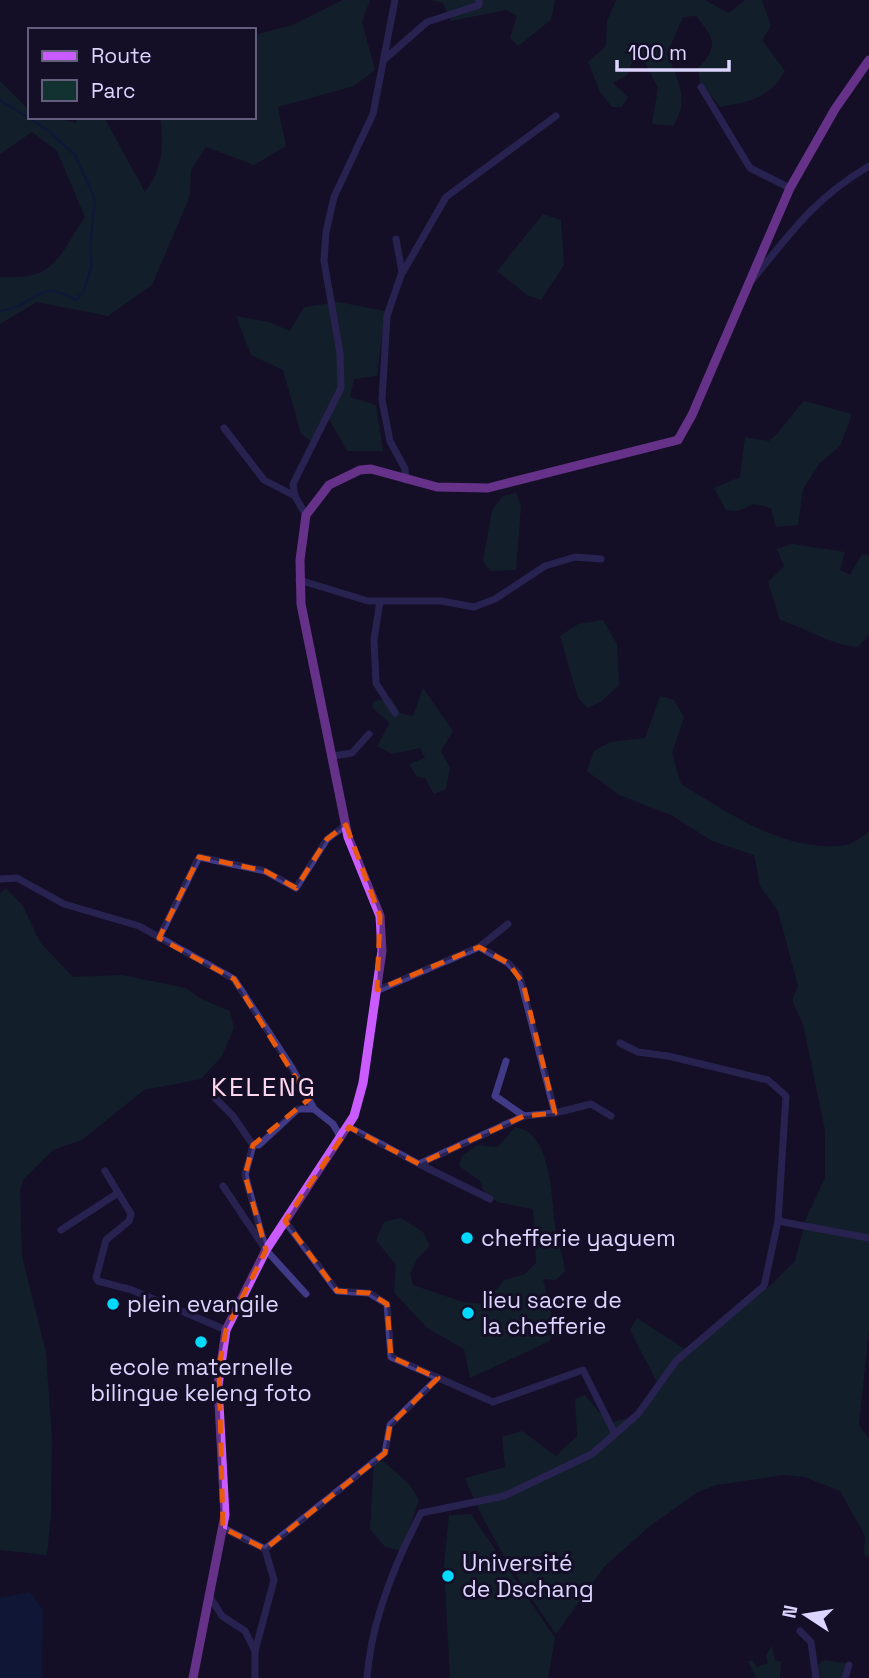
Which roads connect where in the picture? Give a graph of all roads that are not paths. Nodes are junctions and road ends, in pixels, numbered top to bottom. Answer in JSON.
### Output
{"nodes":[{"id":1,"x":395,"y":0,"type":"edge"},
{"id":2,"x":479,"y":0,"type":"edge"},
{"id":3,"x":386,"y":58,"type":"junction"},
{"id":4,"x":869,"y":60,"type":"edge"},
{"id":5,"x":701,"y":87,"type":"dead end"},
{"id":6,"x":556,"y":116,"type":"dead end"},
{"id":7,"x":869,"y":166,"type":"edge"},
{"id":8,"x":790,"y":188,"type":"junction"},
{"id":9,"x":396,"y":239,"type":"dead end"},
{"id":10,"x":402,"y":272,"type":"junction"},
{"id":11,"x":750,"y":283,"type":"junction"},
{"id":12,"x":224,"y":428,"type":"dead end"},
{"id":13,"x":407,"y":480,"type":"junction"},
{"id":14,"x":295,"y":496,"type":"junction"},
{"id":15,"x":306,"y":515,"type":"junction"},
{"id":16,"x":601,"y":559,"type":"dead end"},
{"id":17,"x":299,"y":580,"type":"junction"},
{"id":18,"x":380,"y":601,"type":"junction"},
{"id":19,"x":395,"y":713,"type":"dead end"},
{"id":20,"x":369,"y":734,"type":"dead end"},
{"id":21,"x":333,"y":757,"type":"junction"},
{"id":22,"x":346,"y":825,"type":"junction"},
{"id":23,"x":0,"y":879,"type":"edge"},
{"id":24,"x":508,"y":924,"type":"dead end"},
{"id":25,"x":159,"y":938,"type":"junction"},
{"id":26,"x":479,"y":947,"type":"junction"},
{"id":27,"x":376,"y":991,"type":"junction"},
{"id":28,"x":620,"y":1043,"type":"dead end"},
{"id":29,"x":506,"y":1061,"type":"dead end"},
{"id":30,"x":215,"y":1098,"type":"dead end"},
{"id":31,"x":314,"y":1109,"type":"junction"},
{"id":32,"x":555,"y":1113,"type":"junction"},
{"id":33,"x":524,"y":1116,"type":"junction"},
{"id":34,"x":611,"y":1116,"type":"dead end"},
{"id":35,"x":349,"y":1127,"type":"junction"},
{"id":36,"x":341,"y":1138,"type":"junction"},
{"id":37,"x":253,"y":1145,"type":"junction"},
{"id":38,"x":419,"y":1164,"type":"junction"},
{"id":39,"x":105,"y":1171,"type":"dead end"},
{"id":40,"x":223,"y":1186,"type":"dead end"},
{"id":41,"x":118,"y":1193,"type":"junction"},
{"id":42,"x":490,"y":1199,"type":"dead end"},
{"id":43,"x":285,"y":1221,"type":"junction"},
{"id":44,"x":778,"y":1222,"type":"junction"},
{"id":45,"x":61,"y":1230,"type":"dead end"},
{"id":46,"x":869,"y":1238,"type":"edge"},
{"id":47,"x":266,"y":1250,"type":"junction"},
{"id":48,"x":306,"y":1294,"type":"dead end"},
{"id":49,"x":226,"y":1330,"type":"junction"},
{"id":50,"x":438,"y":1378,"type":"junction"},
{"id":51,"x":615,"y":1434,"type":"junction"},
{"id":52,"x":223,"y":1528,"type":"junction"},
{"id":53,"x":265,"y":1549,"type":"junction"},
{"id":54,"x":210,"y":1597,"type":"junction"},
{"id":55,"x":800,"y":1631,"type":"dead end"},
{"id":56,"x":255,"y":1651,"type":"junction"},
{"id":57,"x":849,"y":1665,"type":"dead end"},
{"id":58,"x":193,"y":1678,"type":"edge"},
{"id":59,"x":255,"y":1678,"type":"edge"},
{"id":60,"x":367,"y":1678,"type":"edge"},
{"id":61,"x":816,"y":1678,"type":"edge"},
{"id":62,"x":845,"y":1678,"type":"edge"}],
"edges":[{"from":1,"to":3,"type":"street"},
{"from":2,"to":3,"type":"street"},
{"from":3,"to":14,"type":"street"},
{"from":4,"to":8,"type":"main road"},
{"from":5,"to":8,"type":"street"},
{"from":6,"to":10,"type":"street"},
{"from":7,"to":11,"type":"street"},
{"from":8,"to":11,"type":"main road"},
{"from":9,"to":10,"type":"street"},
{"from":10,"to":13,"type":"street"},
{"from":11,"to":13,"type":"main road"},
{"from":12,"to":14,"type":"street"},
{"from":13,"to":15,"type":"main road"},
{"from":14,"to":15,"type":"street"},
{"from":15,"to":17,"type":"main road"},
{"from":16,"to":18,"type":"street"},
{"from":17,"to":18,"type":"street"},
{"from":17,"to":21,"type":"main road"},
{"from":18,"to":19,"type":"street"},
{"from":20,"to":21,"type":"street"},
{"from":21,"to":22,"type":"main road"},
{"from":22,"to":25,"type":"street"},
{"from":22,"to":27,"type":"main road"},
{"from":23,"to":25,"type":"street"},
{"from":24,"to":26,"type":"street"},
{"from":25,"to":31,"type":"street"},
{"from":26,"to":27,"type":"street"},
{"from":26,"to":32,"type":"street"},
{"from":27,"to":35,"type":"main road"},
{"from":28,"to":44,"type":"street"},
{"from":29,"to":33,"type":"street"},
{"from":30,"to":37,"type":"street"},
{"from":31,"to":36,"type":"street"},
{"from":31,"to":37,"type":"street"},
{"from":32,"to":33,"type":"street"},
{"from":32,"to":34,"type":"street"},
{"from":33,"to":38,"type":"street"},
{"from":35,"to":36,"type":"main road"},
{"from":35,"to":38,"type":"street"},
{"from":36,"to":43,"type":"main road"},
{"from":37,"to":47,"type":"street"},
{"from":38,"to":42,"type":"street"},
{"from":39,"to":41,"type":"street"},
{"from":40,"to":47,"type":"street"},
{"from":41,"to":45,"type":"street"},
{"from":41,"to":49,"type":"street"},
{"from":43,"to":47,"type":"main road"},
{"from":43,"to":50,"type":"street"},
{"from":44,"to":46,"type":"street"},
{"from":44,"to":51,"type":"street"},
{"from":47,"to":48,"type":"street"},
{"from":47,"to":49,"type":"main road"},
{"from":49,"to":52,"type":"main road"},
{"from":50,"to":51,"type":"street"},
{"from":50,"to":53,"type":"street"},
{"from":51,"to":60,"type":"street"},
{"from":52,"to":53,"type":"street"},
{"from":52,"to":54,"type":"main road"},
{"from":53,"to":56,"type":"street"},
{"from":54,"to":56,"type":"street"},
{"from":54,"to":58,"type":"main road"},
{"from":55,"to":61,"type":"street"},
{"from":56,"to":59,"type":"street"},
{"from":57,"to":62,"type":"street"}]}
